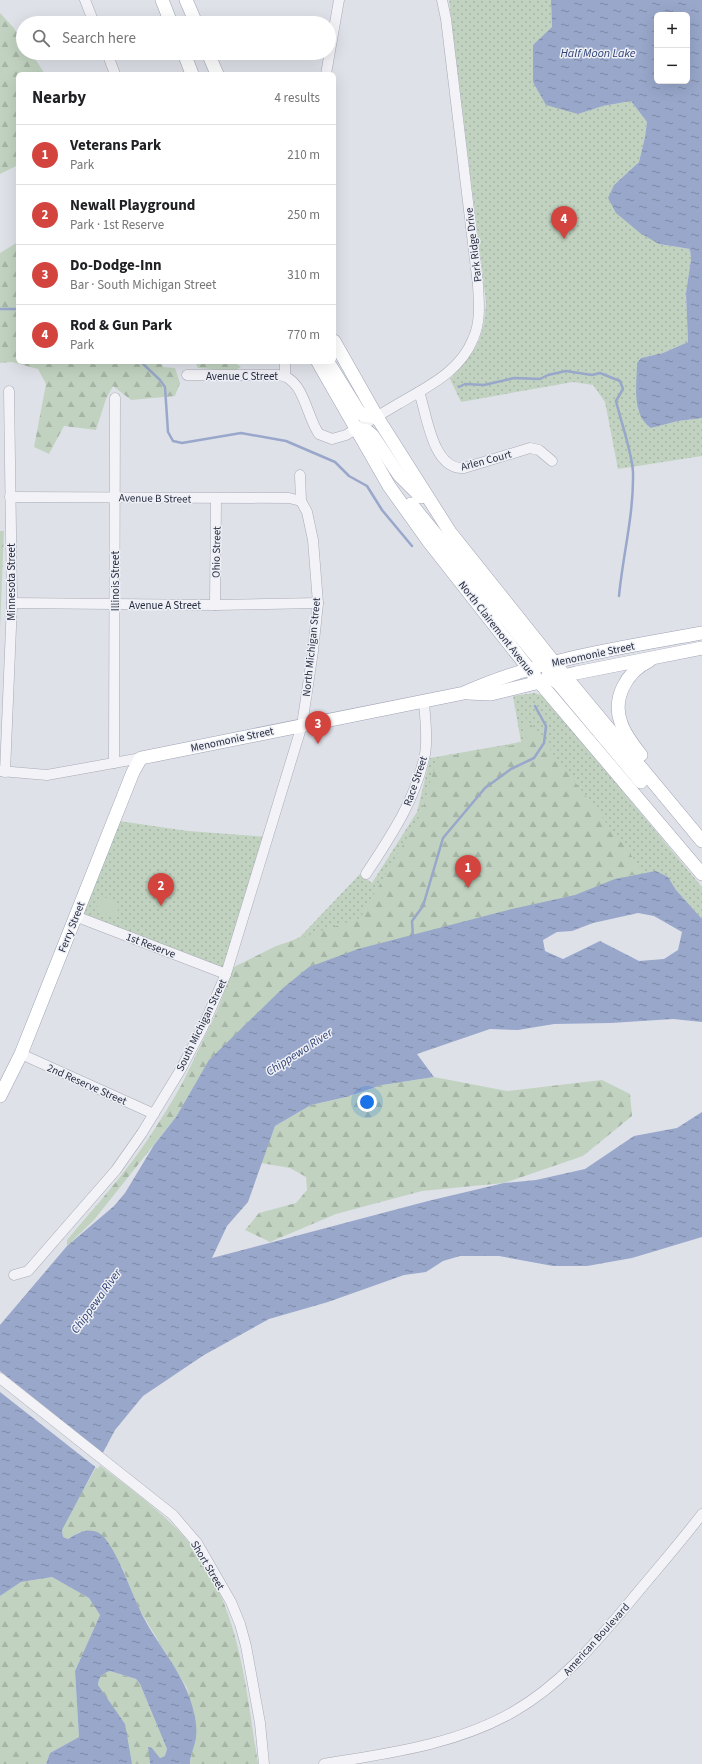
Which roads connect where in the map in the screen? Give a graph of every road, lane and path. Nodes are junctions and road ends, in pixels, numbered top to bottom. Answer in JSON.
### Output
{"nodes":[{"id":1,"x":85,"y":0,"type":"edge"},
{"id":2,"x":162,"y":0,"type":"edge"},
{"id":3,"x":186,"y":0,"type":"edge"},
{"id":4,"x":339,"y":0,"type":"edge"},
{"id":5,"x":442,"y":0,"type":"edge"},
{"id":6,"x":91,"y":16,"type":"edge"},
{"id":7,"x":168,"y":16,"type":"edge"},
{"id":8,"x":193,"y":16,"type":"edge"},
{"id":9,"x":336,"y":17,"type":"edge"},
{"id":10,"x":109,"y":60,"type":"edge"},
{"id":11,"x":187,"y":60,"type":"edge"},
{"id":12,"x":211,"y":60,"type":"edge"},
{"id":13,"x":328,"y":60,"type":"edge"},
{"id":14,"x":114,"y":72,"type":"edge"},
{"id":15,"x":191,"y":72,"type":"edge"},
{"id":16,"x":216,"y":72,"type":"edge"},
{"id":17,"x":326,"y":72,"type":"edge"},
{"id":18,"x":336,"y":345,"type":"edge"},
{"id":19,"x":285,"y":364,"type":"edge"},
{"id":20,"x":319,"y":364,"type":"edge"},
{"id":21,"x":329,"y":364,"type":"edge"},
{"id":22,"x":187,"y":375,"type":"dead end"},
{"id":23,"x":285,"y":376,"type":"junction"},
{"id":24,"x":9,"y":391,"type":"dead end"},
{"id":25,"x":420,"y":392,"type":"junction"},
{"id":26,"x":115,"y":398,"type":"dead end"},
{"id":27,"x":377,"y":417,"type":"junction"},
{"id":28,"x":355,"y":430,"type":"junction"},
{"id":29,"x":552,"y":461,"type":"dead end"},
{"id":30,"x":300,"y":475,"type":"dead end"},
{"id":31,"x":385,"y":480,"type":"junction"},
{"id":32,"x":10,"y":497,"type":"junction"},
{"id":33,"x":115,"y":497,"type":"junction"},
{"id":34,"x":216,"y":499,"type":"junction"},
{"id":35,"x":301,"y":501,"type":"junction"},
{"id":36,"x":438,"y":514,"type":"junction"},
{"id":37,"x":12,"y":603,"type":"junction"},
{"id":38,"x":318,"y":603,"type":"junction"},
{"id":39,"x":115,"y":604,"type":"junction"},
{"id":40,"x":215,"y":605,"type":"junction"},
{"id":41,"x":702,"y":633,"type":"edge"},
{"id":42,"x":702,"y":648,"type":"edge"},
{"id":43,"x":657,"y":657,"type":"junction"},
{"id":44,"x":550,"y":663,"type":"junction"},
{"id":45,"x":529,"y":669,"type":"junction"},
{"id":46,"x":560,"y":677,"type":"junction"},
{"id":47,"x":540,"y":683,"type":"junction"},
{"id":48,"x":464,"y":693,"type":"junction"},
{"id":49,"x":424,"y":702,"type":"junction"},
{"id":50,"x":302,"y":725,"type":"junction"},
{"id":51,"x":141,"y":758,"type":"junction"},
{"id":52,"x":114,"y":763,"type":"junction"},
{"id":53,"x":3,"y":771,"type":"edge"},
{"id":54,"x":702,"y":831,"type":"edge"},
{"id":55,"x":702,"y":841,"type":"edge"},
{"id":56,"x":366,"y":874,"type":"dead end"},
{"id":57,"x":702,"y":874,"type":"edge"},
{"id":58,"x":75,"y":916,"type":"junction"},
{"id":59,"x":226,"y":974,"type":"junction"},
{"id":60,"x":20,"y":1054,"type":"junction"},
{"id":61,"x":0,"y":1096,"type":"edge"},
{"id":62,"x":154,"y":1114,"type":"junction"},
{"id":63,"x":14,"y":1275,"type":"dead end"},
{"id":64,"x":0,"y":1378,"type":"edge"},
{"id":65,"x":702,"y":1514,"type":"edge"},
{"id":66,"x":264,"y":1764,"type":"edge"},
{"id":67,"x":324,"y":1764,"type":"edge"}],
"edges":[{"from":1,"to":6,"type":"street"},
{"from":2,"to":7,"type":"main road"},
{"from":3,"to":8,"type":"main road"},
{"from":4,"to":9,"type":"street"},
{"from":5,"to":25,"type":"street","name":"Park Ridge Drive"},
{"from":10,"to":14,"type":"street"},
{"from":11,"to":15,"type":"main road"},
{"from":12,"to":16,"type":"main road"},
{"from":13,"to":17,"type":"street"},
{"from":18,"to":27,"type":"main road","name":"North Clairemont Avenue"},
{"from":19,"to":23,"type":"street"},
{"from":20,"to":28,"type":"main road","name":"North Clairemont Avenue"},
{"from":21,"to":27,"type":"main road"},
{"from":22,"to":23,"type":"street","name":"Avenue C Street"},
{"from":23,"to":28,"type":"street","name":"Avenue C Street"},
{"from":24,"to":32,"type":"street","name":"Minnesota Street"},
{"from":25,"to":27,"type":"street","name":"Park Ridge Drive"},
{"from":25,"to":29,"type":"street","name":"Arlen Court"},
{"from":26,"to":33,"type":"street","name":"Illinois Street"},
{"from":27,"to":28,"type":"street","name":"Park Ridge Drive"},
{"from":27,"to":36,"type":"main road","name":"North Clairemont Avenue"},
{"from":28,"to":31,"type":"main road","name":"North Clairemont Avenue"},
{"from":28,"to":36,"type":"main road"},
{"from":30,"to":35,"type":"street","name":"North Michigan Street"},
{"from":31,"to":44,"type":"main road"},
{"from":31,"to":45,"type":"main road","name":"North Clairemont Avenue"},
{"from":32,"to":33,"type":"street","name":"Avenue B Street"},
{"from":32,"to":37,"type":"street","name":"Minnesota Street"},
{"from":33,"to":34,"type":"street","name":"Avenue B Street"},
{"from":33,"to":39,"type":"street","name":"Illinois Street"},
{"from":34,"to":35,"type":"street","name":"Avenue B Street"},
{"from":34,"to":40,"type":"street","name":"Ohio Street"},
{"from":35,"to":38,"type":"street","name":"North Michigan Street"},
{"from":36,"to":44,"type":"main road","name":"North Clairemont Avenue"},
{"from":37,"to":39,"type":"street","name":"Avenue A Street"},
{"from":37,"to":53,"type":"street","name":"Minnesota Street"},
{"from":38,"to":40,"type":"street","name":"Avenue A Street"},
{"from":38,"to":50,"type":"street","name":"North Michigan Street"},
{"from":39,"to":40,"type":"street","name":"Avenue A Street"},
{"from":39,"to":52,"type":"street","name":"Illinois Street"},
{"from":41,"to":44,"type":"main road","name":"Menomonie Street"},
{"from":42,"to":43,"type":"main road","name":"Menomonie Street"},
{"from":43,"to":46,"type":"main road","name":"Menomonie Street"},
{"from":43,"to":54,"type":"main road"},
{"from":44,"to":45,"type":"main road","name":"Menomonie Street"},
{"from":44,"to":46,"type":"main road"},
{"from":45,"to":46,"type":"main road"},
{"from":45,"to":47,"type":"main road","name":"North Clairemont Avenue"},
{"from":45,"to":48,"type":"main road","name":"Menomonie Street"},
{"from":46,"to":47,"type":"main road","name":"Menomonie Street"},
{"from":46,"to":55,"type":"main road"},
{"from":47,"to":48,"type":"main road","name":"Menomonie Street"},
{"from":47,"to":57,"type":"main road","name":"North Clairemont Avenue"},
{"from":48,"to":49,"type":"main road","name":"Menomonie Street"},
{"from":49,"to":50,"type":"main road","name":"Menomonie Street"},
{"from":49,"to":56,"type":"street","name":"Race Street"},
{"from":50,"to":51,"type":"main road","name":"Menomonie Street"},
{"from":50,"to":59,"type":"street","name":"South Michigan Street"},
{"from":51,"to":52,"type":"street","name":"Menomonie Street"},
{"from":51,"to":58,"type":"main road","name":"Ferry Street"},
{"from":52,"to":53,"type":"street","name":"Menomonie Street"},
{"from":58,"to":59,"type":"street","name":"1st Reserve"},
{"from":58,"to":60,"type":"main road","name":"Ferry Street"},
{"from":59,"to":62,"type":"street","name":"South Michigan Street"},
{"from":60,"to":61,"type":"main road","name":"Ferry Street"},
{"from":60,"to":62,"type":"street","name":"2nd Reserve Street"},
{"from":62,"to":63,"type":"street","name":"South Michigan Street"},
{"from":64,"to":66,"type":"street","name":"Short Street"},
{"from":65,"to":67,"type":"street","name":"American Boulevard"}]}
